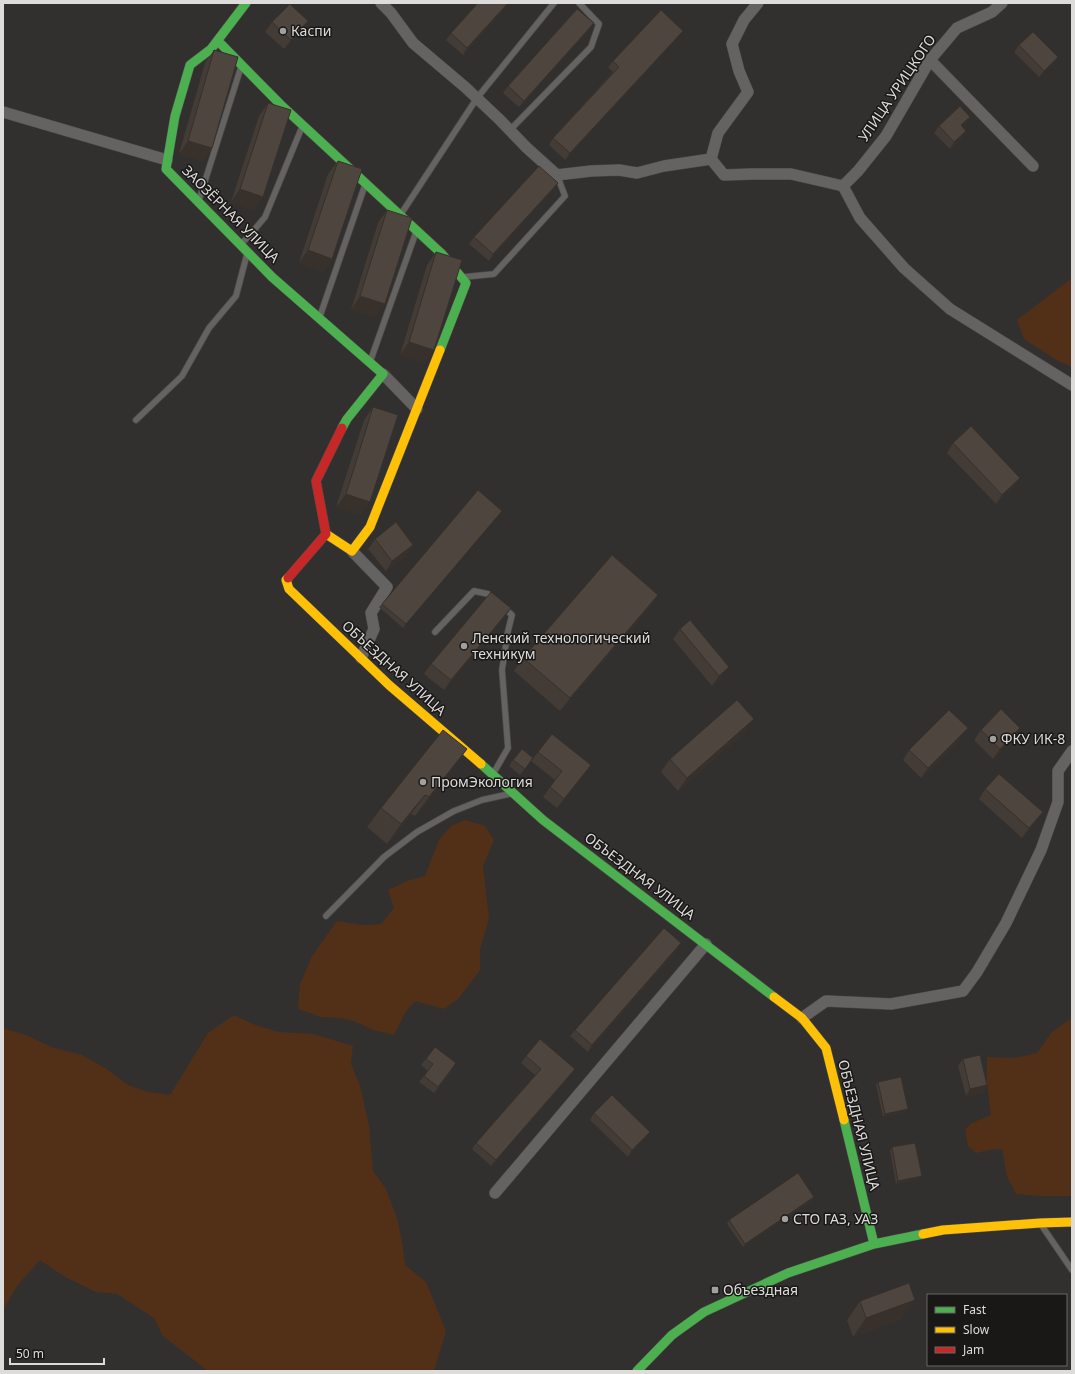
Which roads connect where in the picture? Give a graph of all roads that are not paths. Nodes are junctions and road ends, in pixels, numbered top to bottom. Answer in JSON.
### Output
{"nodes":[{"id":1,"x":246,"y":3,"type":"edge"},
{"id":2,"x":381,"y":3,"type":"edge"},
{"id":3,"x":554,"y":3,"type":"edge"},
{"id":4,"x":579,"y":3,"type":"edge"},
{"id":5,"x":758,"y":3,"type":"edge"},
{"id":6,"x":1002,"y":3,"type":"edge"},
{"id":7,"x":218,"y":41,"type":"junction"},
{"id":8,"x":930,"y":60,"type":"junction"},
{"id":9,"x":242,"y":65,"type":"junction"},
{"id":10,"x":477,"y":98,"type":"junction"},
{"id":11,"x":3,"y":112,"type":"edge"},
{"id":12,"x":303,"y":125,"type":"junction"},
{"id":13,"x":510,"y":130,"type":"junction"},
{"id":14,"x":711,"y":159,"type":"junction"},
{"id":15,"x":167,"y":160,"type":"junction"},
{"id":16,"x":1033,"y":166,"type":"dead end"},
{"id":17,"x":557,"y":175,"type":"junction"},
{"id":18,"x":366,"y":182,"type":"junction"},
{"id":19,"x":843,"y":186,"type":"junction"},
{"id":20,"x":198,"y":202,"type":"junction"},
{"id":21,"x":400,"y":215,"type":"junction"},
{"id":22,"x":416,"y":230,"type":"junction"},
{"id":23,"x":240,"y":244,"type":"junction"},
{"id":24,"x":248,"y":252,"type":"junction"},
{"id":25,"x":461,"y":277,"type":"junction"},
{"id":26,"x":319,"y":318,"type":"junction"},
{"id":27,"x":370,"y":363,"type":"junction"},
{"id":28,"x":383,"y":374,"type":"junction"},
{"id":29,"x":1071,"y":383,"type":"edge"},
{"id":30,"x":417,"y":409,"type":"junction"},
{"id":31,"x":136,"y":420,"type":"dead end"},
{"id":32,"x":326,"y":534,"type":"junction"},
{"id":33,"x":352,"y":551,"type":"junction"},
{"id":34,"x":435,"y":632,"type":"dead end"},
{"id":35,"x":360,"y":658,"type":"junction"},
{"id":36,"x":1072,"y":751,"type":"edge"},
{"id":37,"x":493,"y":774,"type":"junction"},
{"id":38,"x":513,"y":793,"type":"junction"},
{"id":39,"x":326,"y":916,"type":"dead end"},
{"id":40,"x":706,"y":944,"type":"junction"},
{"id":41,"x":802,"y":1018,"type":"junction"},
{"id":42,"x":495,"y":1193,"type":"dead end"},
{"id":43,"x":1072,"y":1222,"type":"edge"},
{"id":44,"x":1040,"y":1223,"type":"junction"},
{"id":45,"x":874,"y":1244,"type":"junction"},
{"id":46,"x":1072,"y":1270,"type":"edge"},
{"id":47,"x":638,"y":1371,"type":"edge"}],
"edges":[{"from":1,"to":7,"type":"street","name":"ЗАОЗЁРНАЯ УЛИЦА"},
{"from":2,"to":10,"type":"street"},
{"from":3,"to":10,"type":"lane"},
{"from":4,"to":13,"type":"lane"},
{"from":5,"to":14,"type":"street"},
{"from":6,"to":8,"type":"street","name":"УЛИЦА УРИЦКОГО"},
{"from":7,"to":9,"type":"street"},
{"from":7,"to":15,"type":"street","name":"ЗАОЗЁРНАЯ УЛИЦА"},
{"from":8,"to":16,"type":"street"},
{"from":8,"to":19,"type":"street","name":"УЛИЦА УРИЦКОГО"},
{"from":9,"to":12,"type":"street"},
{"from":9,"to":20,"type":"lane"},
{"from":10,"to":13,"type":"street"},
{"from":10,"to":21,"type":"lane"},
{"from":11,"to":15,"type":"street"},
{"from":12,"to":18,"type":"street"},
{"from":12,"to":23,"type":"lane"},
{"from":13,"to":17,"type":"street"},
{"from":14,"to":17,"type":"street"},
{"from":14,"to":19,"type":"street"},
{"from":15,"to":20,"type":"street","name":"ЗАОЗЁРНАЯ УЛИЦА"},
{"from":17,"to":25,"type":"lane"},
{"from":18,"to":21,"type":"street"},
{"from":18,"to":26,"type":"lane"},
{"from":19,"to":29,"type":"street"},
{"from":20,"to":23,"type":"street","name":"ЗАОЗЁРНАЯ УЛИЦА"},
{"from":21,"to":22,"type":"street"},
{"from":22,"to":25,"type":"street"},
{"from":22,"to":27,"type":"lane"},
{"from":23,"to":24,"type":"street","name":"ЗАОЗЁРНАЯ УЛИЦА"},
{"from":24,"to":26,"type":"street","name":"ЗАОЗЁРНАЯ УЛИЦА"},
{"from":24,"to":31,"type":"lane"},
{"from":25,"to":30,"type":"street"},
{"from":26,"to":27,"type":"street","name":"ЗАОЗЁРНАЯ УЛИЦА"},
{"from":27,"to":28,"type":"street","name":"ЗАОЗЁРНАЯ УЛИЦА"},
{"from":28,"to":30,"type":"street","name":"ЗАОЗЁРНАЯ УЛИЦА"},
{"from":28,"to":32,"type":"street"},
{"from":30,"to":33,"type":"street"},
{"from":32,"to":33,"type":"street"},
{"from":32,"to":35,"type":"street","name":"ОБЪЕЗДНАЯ УЛИЦА"},
{"from":33,"to":35,"type":"street"},
{"from":34,"to":37,"type":"lane"},
{"from":35,"to":37,"type":"street","name":"ОБЪЕЗДНАЯ УЛИЦА"},
{"from":36,"to":41,"type":"street"},
{"from":37,"to":38,"type":"street","name":"ОБЪЕЗДНАЯ УЛИЦА"},
{"from":38,"to":39,"type":"lane"},
{"from":38,"to":40,"type":"street","name":"ОБЪЕЗДНАЯ УЛИЦА"},
{"from":40,"to":41,"type":"street","name":"ОБЪЕЗДНАЯ УЛИЦА"},
{"from":40,"to":42,"type":"street"},
{"from":41,"to":45,"type":"street","name":"ОБЪЕЗДНАЯ УЛИЦА"},
{"from":43,"to":44,"type":"street"},
{"from":44,"to":45,"type":"street"},
{"from":44,"to":46,"type":"lane"},
{"from":45,"to":47,"type":"street"}]}
